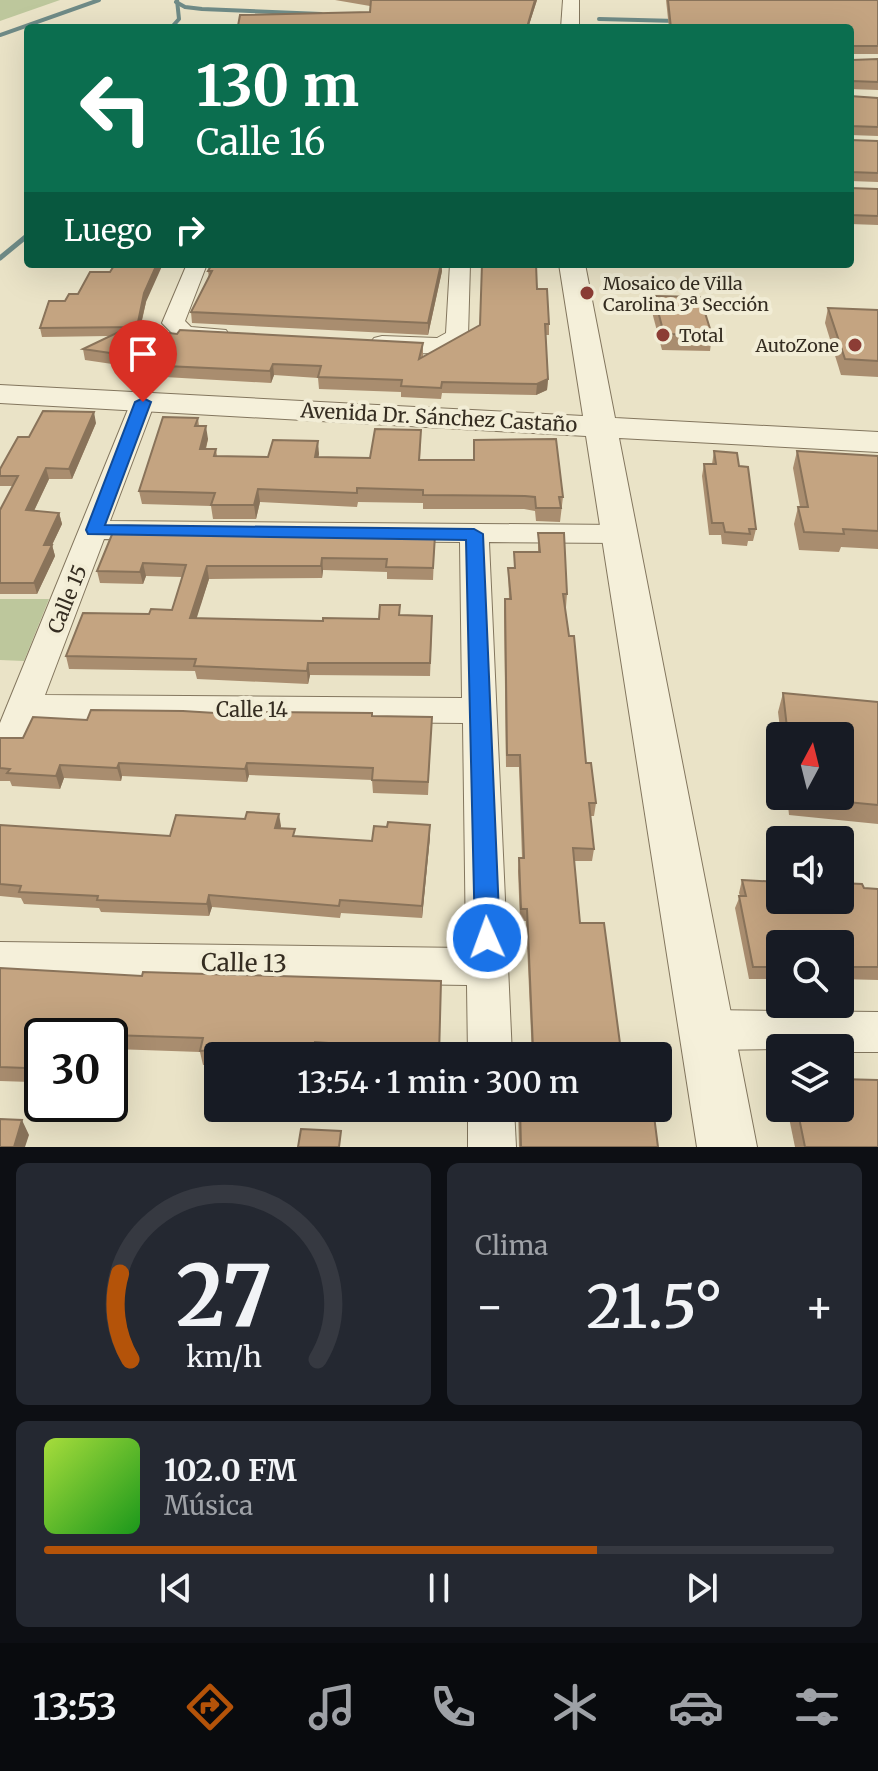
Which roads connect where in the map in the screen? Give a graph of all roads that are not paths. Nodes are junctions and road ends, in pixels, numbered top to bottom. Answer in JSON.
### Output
{"nodes":[{"id":1,"x":195,"y":268,"type":"edge"},
{"id":2,"x":460,"y":268,"type":"edge"},
{"id":3,"x":573,"y":268,"type":"edge"},
{"id":4,"x":245,"y":336,"type":"edge"},
{"id":5,"x":366,"y":342,"type":"edge"},
{"id":6,"x":0,"y":394,"type":"edge"},
{"id":7,"x":143,"y":402,"type":"junction"},
{"id":8,"x":602,"y":425,"type":"junction"},
{"id":9,"x":878,"y":442,"type":"edge"},
{"id":10,"x":95,"y":530,"type":"junction"},
{"id":11,"x":474,"y":534,"type":"junction"},
{"id":12,"x":620,"y":534,"type":"junction"},
{"id":13,"x":480,"y":711,"type":"junction"},
{"id":14,"x":18,"y":721,"type":"joint"},
{"id":15,"x":0,"y":960,"type":"edge"},
{"id":16,"x":488,"y":967,"type":"junction"},
{"id":17,"x":707,"y":1030,"type":"junction"},
{"id":18,"x":878,"y":1032,"type":"edge"},
{"id":19,"x":490,"y":1042,"type":"edge"},
{"id":20,"x":491,"y":1122,"type":"edge"},
{"id":21,"x":492,"y":1147,"type":"edge"},
{"id":22,"x":727,"y":1147,"type":"edge"}],
"edges":[{"from":1,"to":4,"type":"street"},
{"from":2,"to":5,"type":"street"},
{"from":3,"to":8,"type":"street"},
{"from":6,"to":7,"type":"street","name":"Avenida Dr. Sánchez Castaño"},
{"from":7,"to":8,"type":"street","name":"Avenida Dr. Sánchez Castaño"},
{"from":7,"to":10,"type":"street","name":"Calle 15"},
{"from":8,"to":9,"type":"street","name":"Avenida Dr. Sánchez Castaño"},
{"from":8,"to":12,"type":"street"},
{"from":10,"to":11,"type":"street"},
{"from":10,"to":14,"type":"street","name":"Calle 15"},
{"from":11,"to":12,"type":"street"},
{"from":11,"to":13,"type":"street"},
{"from":12,"to":17,"type":"street"},
{"from":13,"to":14,"type":"street","name":"Calle 14"},
{"from":13,"to":16,"type":"street"},
{"from":15,"to":16,"type":"street","name":"Calle 13"},
{"from":16,"to":19,"type":"street"},
{"from":17,"to":18,"type":"street"},
{"from":17,"to":22,"type":"street"},
{"from":20,"to":21,"type":"street"}]}
